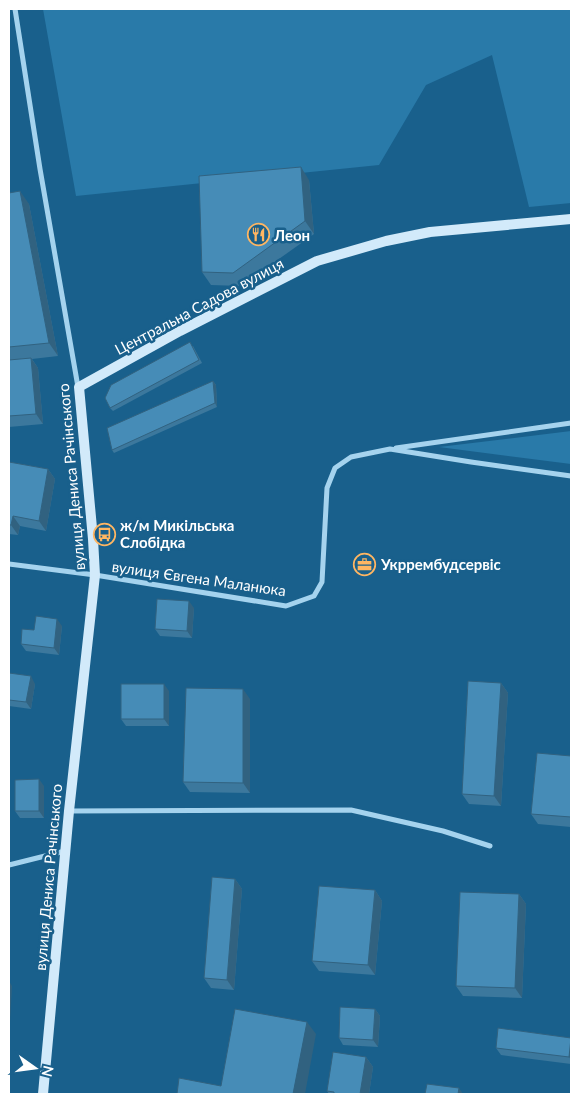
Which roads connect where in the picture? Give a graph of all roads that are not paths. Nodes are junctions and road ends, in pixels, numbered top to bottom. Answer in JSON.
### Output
{"nodes":[{"id":1,"x":15,"y":9,"type":"edge"},
{"id":2,"x":571,"y":219,"type":"edge"},
{"id":3,"x":78,"y":388,"type":"junction"},
{"id":4,"x":571,"y":423,"type":"edge"},
{"id":5,"x":390,"y":449,"type":"junction"},
{"id":6,"x":571,"y":476,"type":"edge"},
{"id":7,"x":9,"y":564,"type":"edge"},
{"id":8,"x":95,"y":576,"type":"junction"},
{"id":9,"x":69,"y":810,"type":"junction"},
{"id":10,"x":490,"y":846,"type":"dead end"},
{"id":11,"x":65,"y":851,"type":"junction"},
{"id":12,"x":9,"y":865,"type":"edge"},
{"id":13,"x":43,"y":1094,"type":"edge"}],
"edges":[{"from":1,"to":3,"type":"street","name":"вулиця Дениса Рачінського"},
{"from":2,"to":3,"type":"main road","name":"Центральна Садова вулиця"},
{"from":3,"to":8,"type":"main road","name":"вулиця Дениса Рачінського"},
{"from":4,"to":5,"type":"street","name":"вулиця Євгена Маланюка"},
{"from":5,"to":6,"type":"street","name":"вулиця Євгена Маланюка"},
{"from":5,"to":8,"type":"street","name":"вулиця Євгена Маланюка"},
{"from":7,"to":8,"type":"street","name":"вулиця Євгена Маланюка"},
{"from":8,"to":9,"type":"main road","name":"вулиця Дениса Рачінського"},
{"from":9,"to":10,"type":"street"},
{"from":9,"to":11,"type":"main road","name":"вулиця Дениса Рачінського"},
{"from":11,"to":12,"type":"street"},
{"from":11,"to":13,"type":"main road","name":"вулиця Дениса Рачінського"}]}
